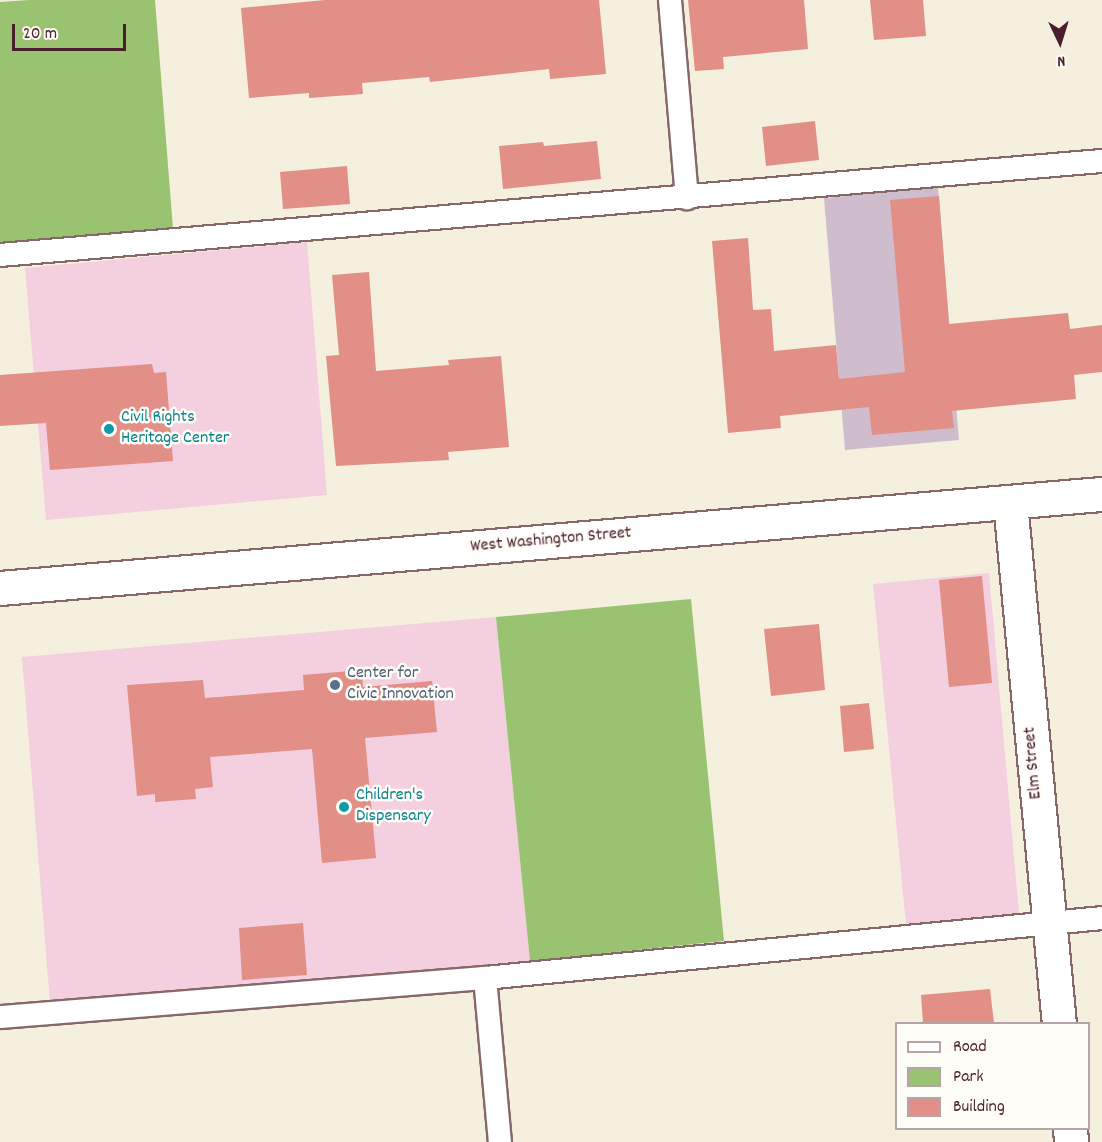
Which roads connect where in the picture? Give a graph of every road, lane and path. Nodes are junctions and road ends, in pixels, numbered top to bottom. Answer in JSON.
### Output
{"nodes":[{"id":1,"x":670,"y":0,"type":"edge"},
{"id":2,"x":1102,"y":161,"type":"edge"},
{"id":3,"x":687,"y":198,"type":"junction"},
{"id":4,"x":0,"y":255,"type":"edge"},
{"id":5,"x":1102,"y":494,"type":"edge"},
{"id":6,"x":1010,"y":502,"type":"junction"},
{"id":7,"x":0,"y":588,"type":"edge"},
{"id":8,"x":1102,"y":918,"type":"edge"},
{"id":9,"x":1048,"y":923,"type":"junction"},
{"id":10,"x":485,"y":978,"type":"junction"},
{"id":11,"x":0,"y":1017,"type":"edge"},
{"id":12,"x":1059,"y":1022,"type":"edge"},
{"id":13,"x":500,"y":1142,"type":"edge"}],
"edges":[{"from":1,"to":3,"type":"lane"},
{"from":2,"to":3,"type":"lane"},
{"from":3,"to":4,"type":"lane"},
{"from":5,"to":6,"type":"street","name":"West Washington Street"},
{"from":6,"to":7,"type":"street","name":"West Washington Street"},
{"from":6,"to":9,"type":"street","name":"Elm Street"},
{"from":8,"to":9,"type":"lane"},
{"from":9,"to":10,"type":"lane"},
{"from":9,"to":12,"type":"street","name":"Elm Street"},
{"from":10,"to":11,"type":"lane"},
{"from":10,"to":13,"type":"lane"}]}
